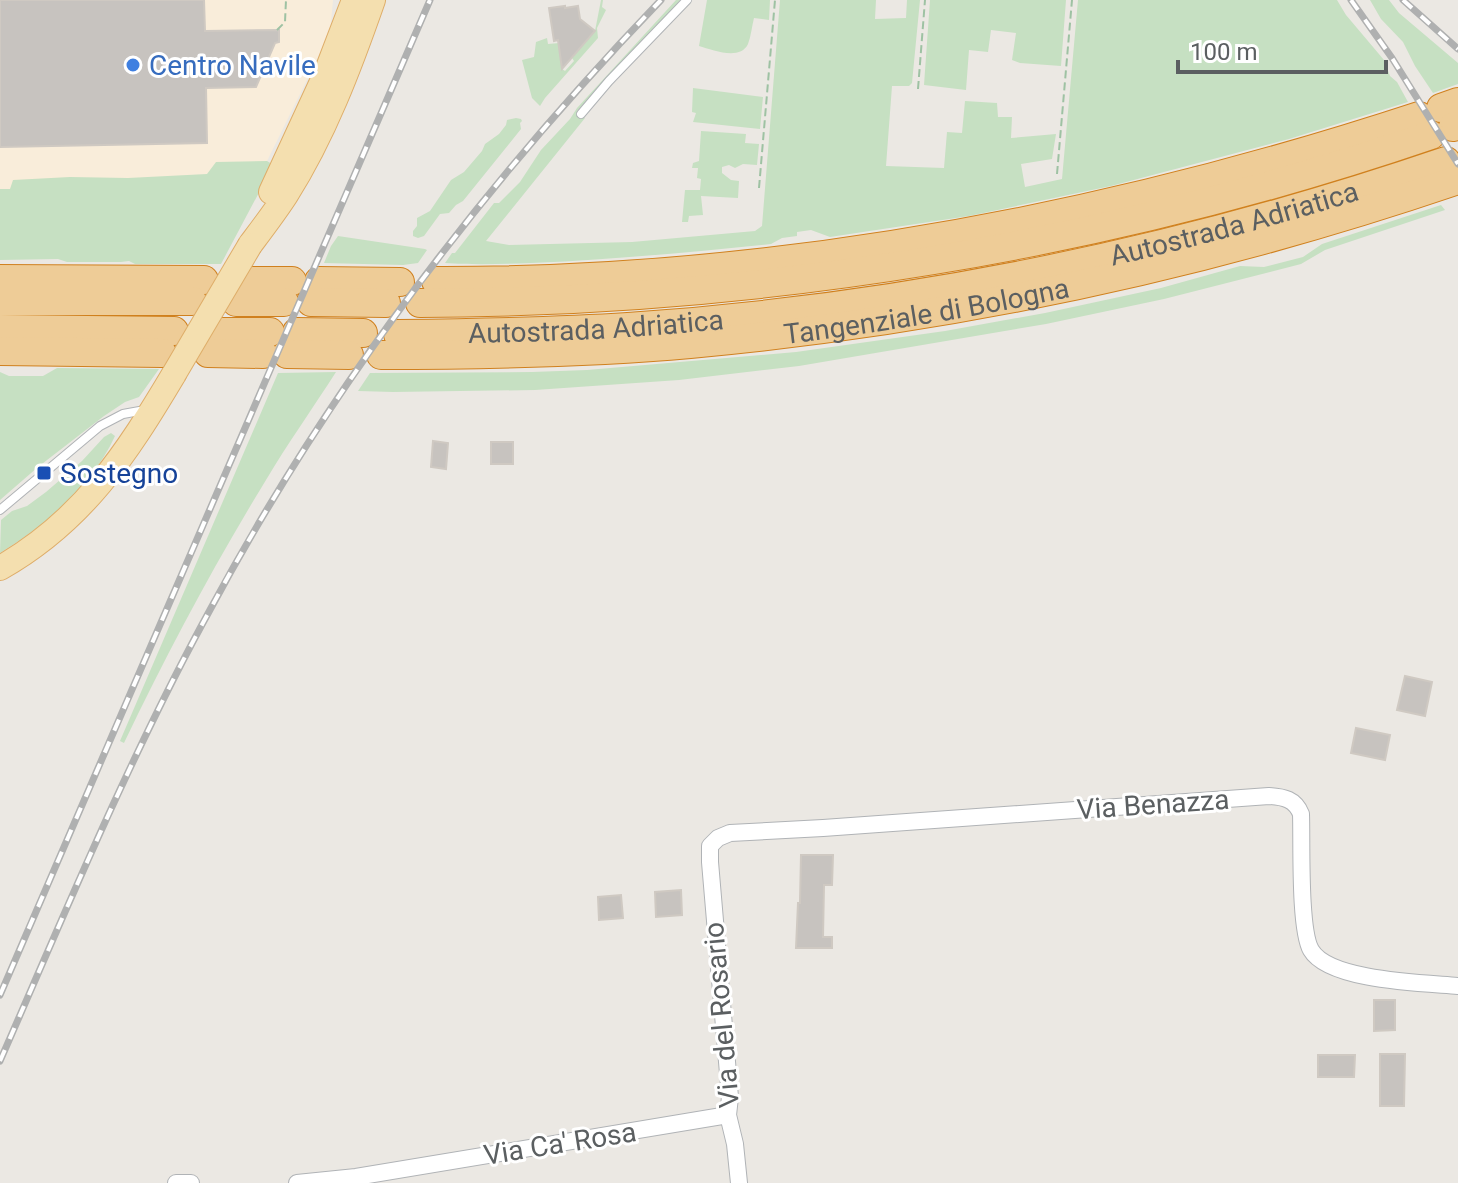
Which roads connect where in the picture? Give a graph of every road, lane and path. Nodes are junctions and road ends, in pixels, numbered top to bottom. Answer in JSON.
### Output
{"nodes":[{"id":1,"x":286,"y":0,"type":"edge"},
{"id":2,"x":354,"y":0,"type":"edge"},
{"id":3,"x":373,"y":0,"type":"edge"},
{"id":4,"x":687,"y":0,"type":"edge"},
{"id":5,"x":775,"y":0,"type":"edge"},
{"id":6,"x":925,"y":0,"type":"edge"},
{"id":7,"x":1072,"y":0,"type":"edge"},
{"id":8,"x":277,"y":30,"type":"dead end"},
{"id":9,"x":918,"y":89,"type":"dead end"},
{"id":10,"x":581,"y":114,"type":"dead end"},
{"id":11,"x":1443,"y":119,"type":"edge"},
{"id":12,"x":1452,"y":171,"type":"edge"},
{"id":13,"x":1057,"y":174,"type":"dead end"},
{"id":14,"x":759,"y":188,"type":"dead end"},
{"id":15,"x":250,"y":245,"type":"junction"},
{"id":16,"x":3,"y":284,"type":"edge"},
{"id":17,"x":198,"y":291,"type":"dead end"},
{"id":18,"x":242,"y":291,"type":"dead end"},
{"id":19,"x":393,"y":292,"type":"dead end"},
{"id":20,"x":428,"y":292,"type":"dead end"},
{"id":21,"x":0,"y":329,"type":"edge"},
{"id":22,"x":213,"y":342,"type":"dead end"},
{"id":23,"x":356,"y":344,"type":"dead end"},
{"id":24,"x":390,"y":344,"type":"dead end"},
{"id":25,"x":0,"y":351,"type":"edge"},
{"id":26,"x":170,"y":353,"type":"junction"},
{"id":27,"x":153,"y":408,"type":"junction"},
{"id":28,"x":0,"y":510,"type":"edge"},
{"id":29,"x":0,"y":568,"type":"edge"},
{"id":30,"x":710,"y":846,"type":"joint"},
{"id":31,"x":1458,"y":986,"type":"edge"},
{"id":32,"x":728,"y":1115,"type":"junction"},
{"id":33,"x":176,"y":1183,"type":"edge"},
{"id":34,"x":191,"y":1183,"type":"edge"},
{"id":35,"x":297,"y":1183,"type":"edge"},
{"id":36,"x":739,"y":1183,"type":"edge"}],
"edges":[{"from":1,"to":8,"type":"path"},
{"from":2,"to":15,"type":"main road"},
{"from":3,"to":15,"type":"main road"},
{"from":4,"to":10,"type":"lane"},
{"from":5,"to":14,"type":"path"},
{"from":6,"to":9,"type":"path"},
{"from":7,"to":13,"type":"path"},
{"from":11,"to":20,"type":"highway"},
{"from":12,"to":24,"type":"highway","name":"Autostrada Adriatica"},
{"from":15,"to":26,"type":"main road","bridge":true},
{"from":16,"to":17,"type":"highway"},
{"from":18,"to":19,"type":"highway"},
{"from":21,"to":26,"type":"highway"},
{"from":22,"to":23,"type":"highway"},
{"from":25,"to":26,"type":"highway"},
{"from":26,"to":27,"type":"main road"},
{"from":27,"to":28,"type":"lane"},
{"from":27,"to":29,"type":"main road"},
{"from":30,"to":31,"type":"street","name":"Via Benazza"},
{"from":30,"to":32,"type":"street","name":"Via del Rosario"},
{"from":32,"to":35,"type":"street","name":"Via Ca' Rosa"},
{"from":32,"to":36,"type":"street","name":"Via del Rosario"},
{"from":33,"to":34,"type":"street"}]}
